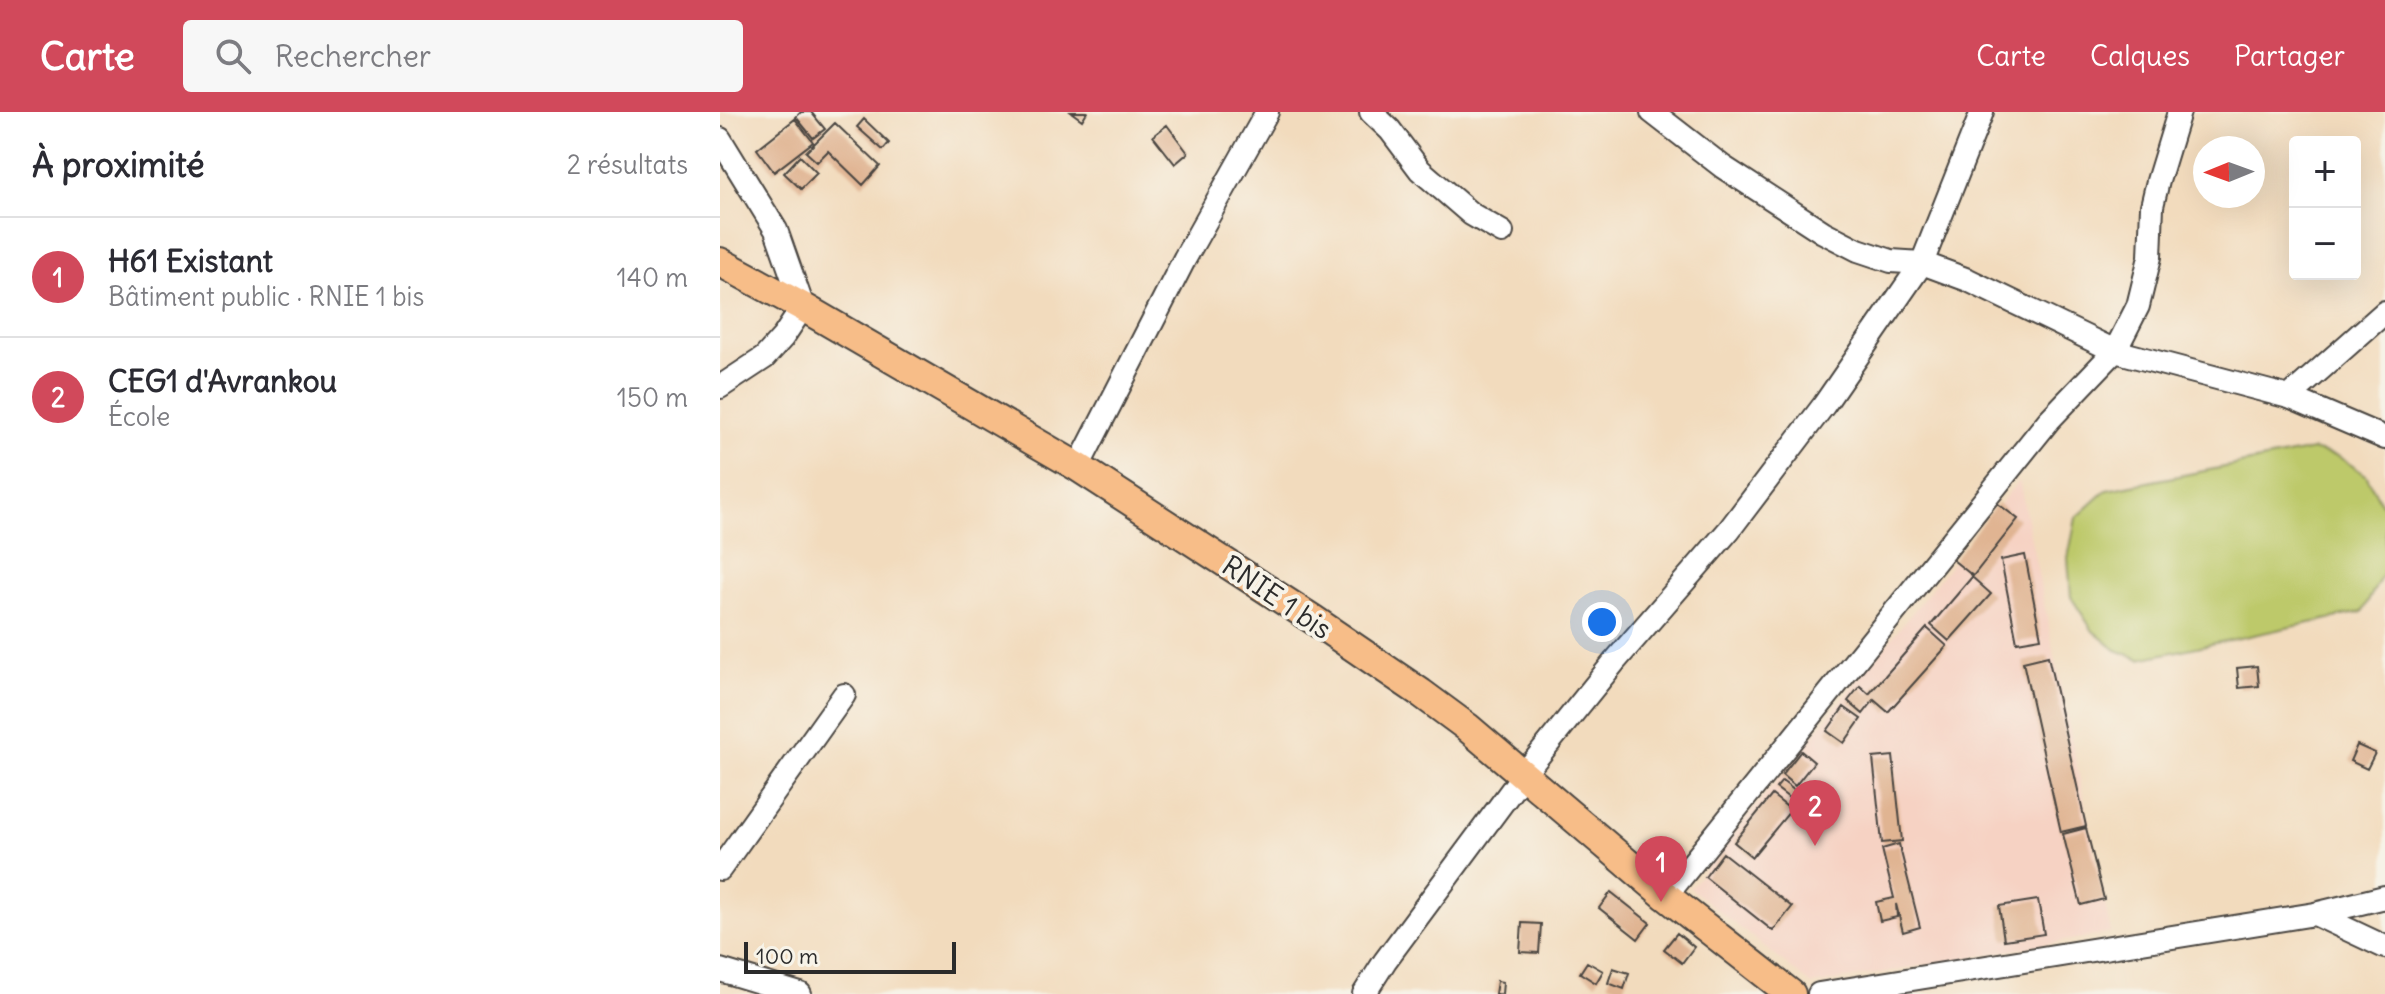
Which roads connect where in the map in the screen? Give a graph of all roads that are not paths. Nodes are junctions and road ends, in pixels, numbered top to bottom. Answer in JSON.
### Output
{"nodes":[{"id":1,"x":1267,"y":112,"type":"edge"},
{"id":2,"x":1371,"y":112,"type":"edge"},
{"id":3,"x":1652,"y":112,"type":"edge"},
{"id":4,"x":1982,"y":112,"type":"edge"},
{"id":5,"x":2179,"y":112,"type":"edge"},
{"id":6,"x":720,"y":139,"type":"edge"},
{"id":7,"x":1502,"y":232,"type":"dead end"},
{"id":8,"x":720,"y":262,"type":"edge"},
{"id":9,"x":1922,"y":263,"type":"junction"},
{"id":10,"x":803,"y":307,"type":"junction"},
{"id":11,"x":2385,"y":312,"type":"edge"},
{"id":12,"x":2115,"y":351,"type":"junction"},
{"id":13,"x":720,"y":387,"type":"edge"},
{"id":14,"x":2289,"y":397,"type":"junction"},
{"id":15,"x":2385,"y":438,"type":"edge"},
{"id":16,"x":1078,"y":467,"type":"junction"},
{"id":17,"x":844,"y":695,"type":"dead end"},
{"id":18,"x":1523,"y":775,"type":"junction"},
{"id":19,"x":720,"y":869,"type":"edge"},
{"id":20,"x":1666,"y":896,"type":"junction"},
{"id":21,"x":2385,"y":897,"type":"edge"},
{"id":22,"x":2315,"y":914,"type":"junction"},
{"id":23,"x":2385,"y":947,"type":"edge"},
{"id":24,"x":720,"y":970,"type":"edge"},
{"id":25,"x":800,"y":994,"type":"edge"},
{"id":26,"x":1364,"y":994,"type":"edge"},
{"id":27,"x":1791,"y":994,"type":"edge"},
{"id":28,"x":1819,"y":994,"type":"edge"}],
"edges":[{"from":1,"to":16,"type":"street"},
{"from":2,"to":7,"type":"street"},
{"from":3,"to":9,"type":"street"},
{"from":4,"to":9,"type":"street"},
{"from":5,"to":12,"type":"street"},
{"from":6,"to":10,"type":"street"},
{"from":8,"to":10,"type":"main road","name":"RNIE 1 bis"},
{"from":9,"to":12,"type":"street"},
{"from":9,"to":18,"type":"street"},
{"from":10,"to":13,"type":"street"},
{"from":10,"to":16,"type":"main road","name":"RNIE 1 bis"},
{"from":11,"to":14,"type":"street"},
{"from":12,"to":14,"type":"street"},
{"from":12,"to":20,"type":"street"},
{"from":14,"to":15,"type":"street"},
{"from":16,"to":18,"type":"main road","name":"RNIE 1 bis"},
{"from":17,"to":19,"type":"street"},
{"from":18,"to":20,"type":"main road","name":"RNIE 1 bis"},
{"from":18,"to":26,"type":"street"},
{"from":20,"to":27,"type":"main road","name":"RNIE 1 bis"},
{"from":21,"to":22,"type":"street"},
{"from":22,"to":23,"type":"street"},
{"from":22,"to":28,"type":"street"},
{"from":24,"to":25,"type":"street"}]}
